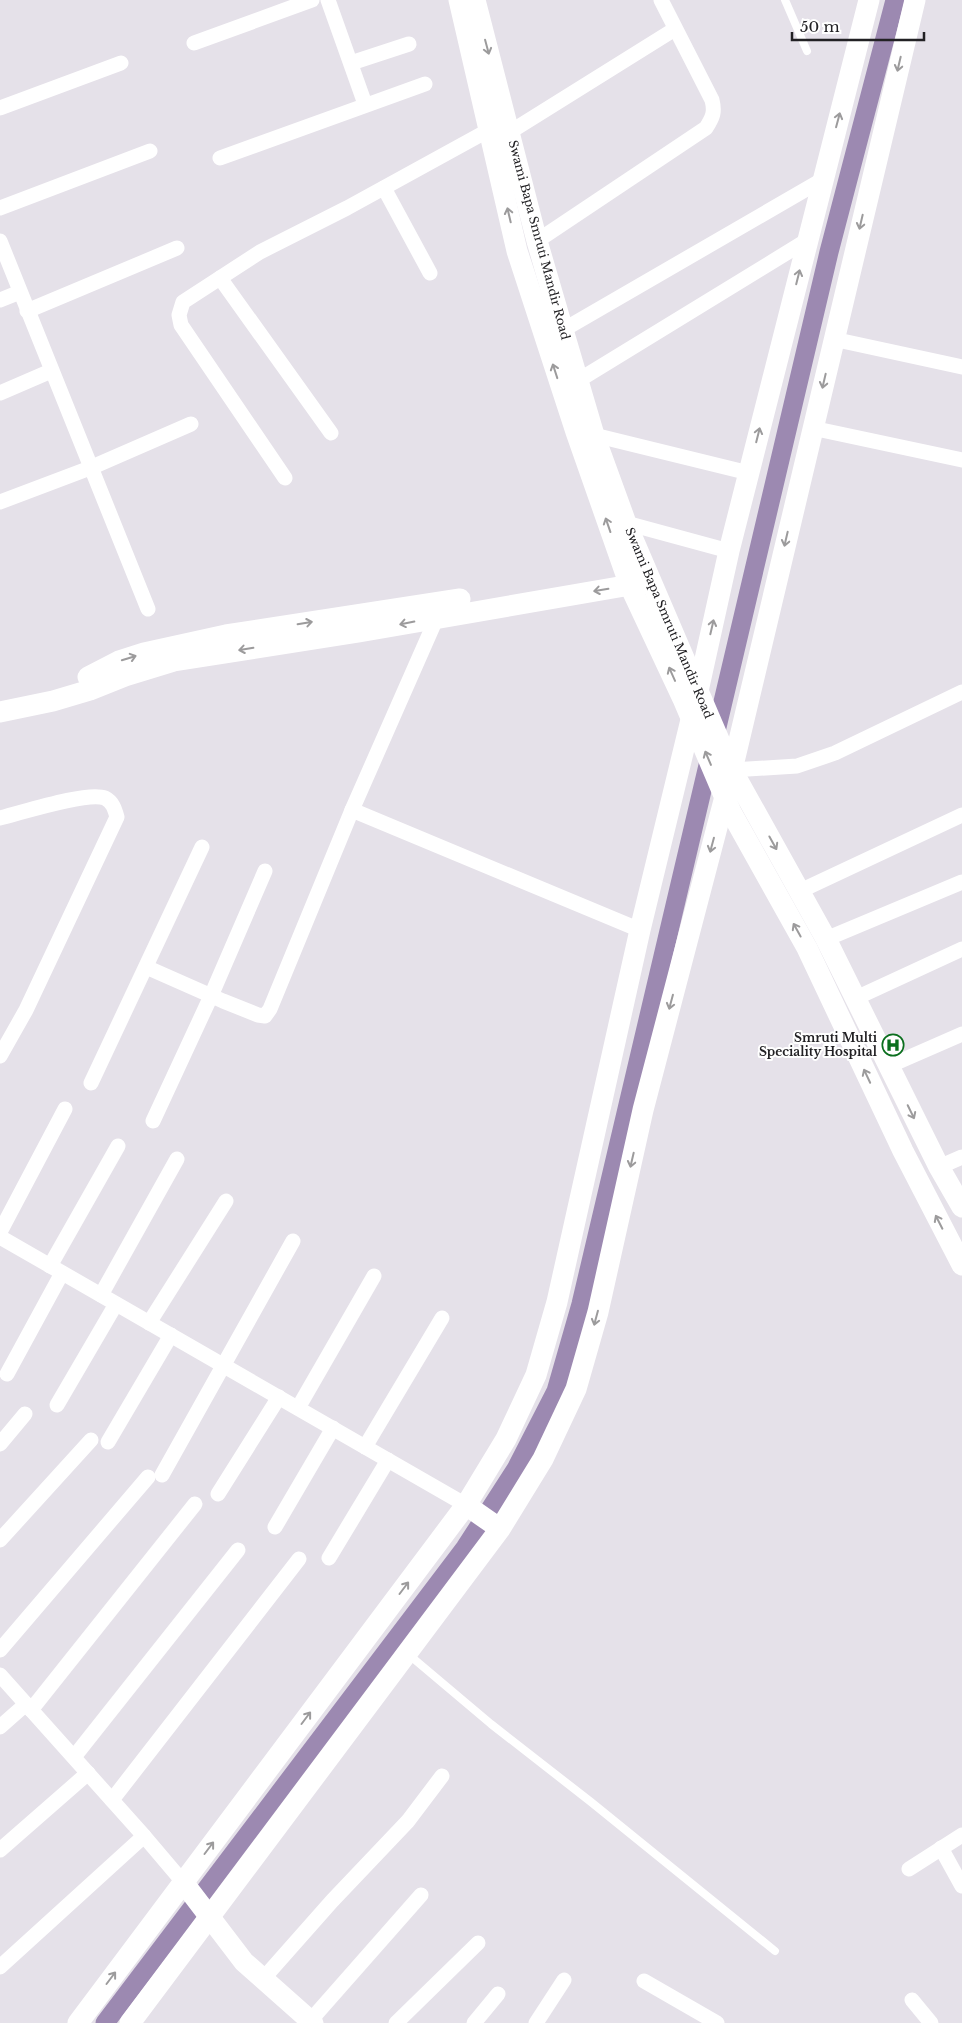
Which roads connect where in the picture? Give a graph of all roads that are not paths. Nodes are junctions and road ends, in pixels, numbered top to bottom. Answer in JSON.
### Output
{"nodes":[{"id":1,"x":312,"y":0,"type":"edge"},
{"id":2,"x":328,"y":0,"type":"edge"},
{"id":3,"x":459,"y":0,"type":"edge"},
{"id":4,"x":475,"y":0,"type":"edge"},
{"id":5,"x":661,"y":0,"type":"edge"},
{"id":6,"x":785,"y":0,"type":"edge"},
{"id":7,"x":869,"y":0,"type":"edge"},
{"id":8,"x":915,"y":0,"type":"edge"},
{"id":9,"x":675,"y":29,"type":"junction"},
{"id":10,"x":194,"y":43,"type":"dead end"},
{"id":11,"x":408,"y":44,"type":"dead end"},
{"id":12,"x":807,"y":51,"type":"dead end"},
{"id":13,"x":121,"y":63,"type":"dead end"},
{"id":14,"x":350,"y":63,"type":"junction"},
{"id":15,"x":425,"y":84,"type":"dead end"},
{"id":16,"x":365,"y":104,"type":"junction"},
{"id":17,"x":0,"y":108,"type":"edge"},
{"id":18,"x":499,"y":131,"type":"junction"},
{"id":19,"x":150,"y":151,"type":"dead end"},
{"id":20,"x":220,"y":158,"type":"dead end"},
{"id":21,"x":822,"y":180,"type":"junction"},
{"id":22,"x":384,"y":188,"type":"junction"},
{"id":23,"x":0,"y":208,"type":"edge"},
{"id":24,"x":0,"y":241,"type":"edge"},
{"id":25,"x":537,"y":241,"type":"junction"},
{"id":26,"x":806,"y":241,"type":"junction"},
{"id":27,"x":177,"y":248,"type":"dead end"},
{"id":28,"x":430,"y":273,"type":"dead end"},
{"id":29,"x":220,"y":278,"type":"junction"},
{"id":30,"x":20,"y":292,"type":"junction"},
{"id":31,"x":0,"y":300,"type":"edge"},
{"id":32,"x":27,"y":311,"type":"junction"},
{"id":33,"x":563,"y":330,"type":"junction"},
{"id":34,"x":833,"y":339,"type":"junction"},
{"id":35,"x":962,"y":367,"type":"edge"},
{"id":36,"x":51,"y":371,"type":"junction"},
{"id":37,"x":579,"y":380,"type":"junction"},
{"id":38,"x":0,"y":393,"type":"edge"},
{"id":39,"x":192,"y":424,"type":"dead end"},
{"id":40,"x":812,"y":428,"type":"junction"},
{"id":41,"x":332,"y":433,"type":"dead end"},
{"id":42,"x":594,"y":435,"type":"junction"},
{"id":43,"x":962,"y":460,"type":"edge"},
{"id":44,"x":90,"y":468,"type":"junction"},
{"id":45,"x":748,"y":473,"type":"junction"},
{"id":46,"x":285,"y":478,"type":"dead end"},
{"id":47,"x":0,"y":502,"type":"edge"},
{"id":48,"x":626,"y":523,"type":"junction"},
{"id":49,"x":729,"y":552,"type":"junction"},
{"id":50,"x":637,"y":576,"type":"junction"},
{"id":51,"x":148,"y":609,"type":"dead end"},
{"id":52,"x":438,"y":610,"type":"junction"},
{"id":53,"x":94,"y":682,"type":"junction"},
{"id":54,"x":698,"y":691,"type":"junction"},
{"id":55,"x":962,"y":692,"type":"edge"},
{"id":56,"x":0,"y":699,"type":"edge"},
{"id":57,"x":0,"y":712,"type":"edge"},
{"id":58,"x":691,"y":718,"type":"junction"},
{"id":59,"x":732,"y":770,"type":"junction"},
{"id":60,"x":725,"y":798,"type":"junction"},
{"id":61,"x":352,"y":810,"type":"junction"},
{"id":62,"x":962,"y":815,"type":"edge"},
{"id":63,"x":0,"y":818,"type":"edge"},
{"id":64,"x":202,"y":847,"type":"dead end"},
{"id":65,"x":265,"y":871,"type":"dead end"},
{"id":66,"x":962,"y":882,"type":"edge"},
{"id":67,"x":800,"y":891,"type":"junction"},
{"id":68,"x":640,"y":930,"type":"junction"},
{"id":69,"x":826,"y":939,"type":"junction"},
{"id":70,"x":962,"y":949,"type":"edge"},
{"id":71,"x":146,"y":967,"type":"junction"},
{"id":72,"x":211,"y":996,"type":"junction"},
{"id":73,"x":856,"y":998,"type":"junction"},
{"id":74,"x":962,"y":1034,"type":"edge"},
{"id":75,"x":0,"y":1056,"type":"edge"},
{"id":76,"x":889,"y":1066,"type":"junction"},
{"id":77,"x":91,"y":1083,"type":"dead end"},
{"id":78,"x":65,"y":1109,"type":"dead end"},
{"id":79,"x":153,"y":1121,"type":"dead end"},
{"id":80,"x":118,"y":1146,"type":"dead end"},
{"id":81,"x":962,"y":1157,"type":"edge"},
{"id":82,"x":177,"y":1159,"type":"dead end"},
{"id":83,"x":939,"y":1167,"type":"junction"},
{"id":84,"x":226,"y":1201,"type":"dead end"},
{"id":85,"x":962,"y":1207,"type":"edge"},
{"id":86,"x":0,"y":1232,"type":"edge"},
{"id":87,"x":0,"y":1237,"type":"edge"},
{"id":88,"x":293,"y":1241,"type":"dead end"},
{"id":89,"x":962,"y":1265,"type":"edge"},
{"id":90,"x":56,"y":1270,"type":"junction"},
{"id":91,"x":374,"y":1276,"type":"dead end"},
{"id":92,"x":101,"y":1295,"type":"junction"},
{"id":93,"x":116,"y":1304,"type":"junction"},
{"id":94,"x":442,"y":1318,"type":"dead end"},
{"id":95,"x":149,"y":1323,"type":"junction"},
{"id":96,"x":171,"y":1335,"type":"junction"},
{"id":97,"x":223,"y":1365,"type":"junction"},
{"id":98,"x":7,"y":1374,"type":"dead end"},
{"id":99,"x":279,"y":1397,"type":"junction"},
{"id":100,"x":57,"y":1405,"type":"dead end"},
{"id":101,"x":298,"y":1408,"type":"junction"},
{"id":102,"x":25,"y":1414,"type":"dead end"},
{"id":103,"x":333,"y":1428,"type":"junction"},
{"id":104,"x":91,"y":1440,"type":"dead end"},
{"id":105,"x":108,"y":1442,"type":"dead end"},
{"id":106,"x":0,"y":1444,"type":"edge"},
{"id":107,"x":365,"y":1447,"type":"junction"},
{"id":108,"x":388,"y":1460,"type":"junction"},
{"id":109,"x":218,"y":1494,"type":"dead end"},
{"id":110,"x":195,"y":1504,"type":"dead end"},
{"id":111,"x":466,"y":1504,"type":"junction"},
{"id":112,"x":275,"y":1527,"type":"dead end"},
{"id":113,"x":500,"y":1528,"type":"junction"},
{"id":114,"x":0,"y":1540,"type":"edge"},
{"id":115,"x":238,"y":1550,"type":"dead end"},
{"id":116,"x":329,"y":1558,"type":"dead end"},
{"id":117,"x":300,"y":1559,"type":"dead end"},
{"id":118,"x":0,"y":1650,"type":"edge"},
{"id":119,"x":407,"y":1653,"type":"junction"},
{"id":120,"x":0,"y":1675,"type":"edge"},
{"id":121,"x":29,"y":1707,"type":"junction"},
{"id":122,"x":0,"y":1727,"type":"edge"},
{"id":123,"x":74,"y":1756,"type":"junction"},
{"id":124,"x":88,"y":1772,"type":"junction"},
{"id":125,"x":442,"y":1776,"type":"dead end"},
{"id":126,"x":112,"y":1800,"type":"junction"},
{"id":127,"x":962,"y":1835,"type":"edge"},
{"id":128,"x":144,"y":1836,"type":"junction"},
{"id":129,"x":942,"y":1848,"type":"junction"},
{"id":130,"x":0,"y":1850,"type":"edge"},
{"id":131,"x":909,"y":1869,"type":"dead end"},
{"id":132,"x":184,"y":1882,"type":"junction"},
{"id":133,"x":962,"y":1886,"type":"edge"},
{"id":134,"x":421,"y":1895,"type":"dead end"},
{"id":135,"x":209,"y":1915,"type":"junction"},
{"id":136,"x":478,"y":1943,"type":"dead end"},
{"id":137,"x":775,"y":1950,"type":"dead end"},
{"id":138,"x":0,"y":1967,"type":"edge"},
{"id":139,"x":263,"y":1979,"type":"junction"},
{"id":140,"x":564,"y":1980,"type":"dead end"},
{"id":141,"x":644,"y":1981,"type":"dead end"},
{"id":142,"x":498,"y":1994,"type":"dead end"},
{"id":143,"x":912,"y":2000,"type":"dead end"},
{"id":144,"x":311,"y":2022,"type":"edge"},
{"id":145,"x":78,"y":2023,"type":"edge"},
{"id":146,"x":130,"y":2023,"type":"edge"},
{"id":147,"x":396,"y":2023,"type":"edge"},
{"id":148,"x":474,"y":2023,"type":"edge"},
{"id":149,"x":536,"y":2023,"type":"edge"},
{"id":150,"x":717,"y":2023,"type":"edge"},
{"id":151,"x":931,"y":2023,"type":"edge"}],
"edges":[{"from":1,"to":10,"type":"street"},
{"from":2,"to":14,"type":"street"},
{"from":3,"to":18,"type":"street"},
{"from":4,"to":18,"type":"street","name":"Swami Bapa Smruti Mandir Road","one_way":true},
{"from":5,"to":9,"type":"street"},
{"from":6,"to":12,"type":"lane"},
{"from":21,"to":7,"type":"street","one_way":true},
{"from":8,"to":34,"type":"street","one_way":true},
{"from":9,"to":18,"type":"street"},
{"from":9,"to":25,"type":"street"},
{"from":11,"to":14,"type":"street"},
{"from":13,"to":17,"type":"street"},
{"from":14,"to":16,"type":"street"},
{"from":15,"to":16,"type":"street"},
{"from":16,"to":20,"type":"street"},
{"from":18,"to":22,"type":"street"},
{"from":18,"to":25,"type":"street","name":"Swami Bapa Smruti Mandir Road"},
{"from":50,"to":18,"type":"street","one_way":true},
{"from":19,"to":23,"type":"street"},
{"from":21,"to":26,"type":"street"},
{"from":21,"to":33,"type":"street"},
{"from":22,"to":28,"type":"street"},
{"from":22,"to":29,"type":"street"},
{"from":24,"to":30,"type":"street"},
{"from":25,"to":33,"type":"street","name":"Swami Bapa Smruti Mandir Road"},
{"from":26,"to":37,"type":"street"},
{"from":45,"to":26,"type":"street","one_way":true},
{"from":27,"to":32,"type":"street"},
{"from":29,"to":41,"type":"street"},
{"from":29,"to":46,"type":"street"},
{"from":30,"to":31,"type":"street"},
{"from":30,"to":32,"type":"street"},
{"from":32,"to":36,"type":"street"},
{"from":33,"to":37,"type":"street","name":"Swami Bapa Smruti Mandir Road"},
{"from":34,"to":35,"type":"street"},
{"from":34,"to":40,"type":"street","one_way":true},
{"from":36,"to":38,"type":"street"},
{"from":36,"to":44,"type":"street"},
{"from":37,"to":42,"type":"street","name":"Swami Bapa Smruti Mandir Road"},
{"from":39,"to":44,"type":"street"},
{"from":40,"to":43,"type":"street"},
{"from":40,"to":59,"type":"street","one_way":true},
{"from":42,"to":45,"type":"street"},
{"from":42,"to":48,"type":"street","name":"Swami Bapa Smruti Mandir Road"},
{"from":44,"to":47,"type":"street"},
{"from":44,"to":51,"type":"street"},
{"from":45,"to":49,"type":"street"},
{"from":48,"to":49,"type":"street"},
{"from":48,"to":50,"type":"street","name":"Swami Bapa Smruti Mandir Road"},
{"from":54,"to":49,"type":"street","one_way":true},
{"from":50,"to":52,"type":"street"},
{"from":50,"to":54,"type":"street","name":"Swami Bapa Smruti Mandir Road"},
{"from":58,"to":50,"type":"street","one_way":true},
{"from":52,"to":53,"type":"street"},
{"from":52,"to":61,"type":"street"},
{"from":53,"to":56,"type":"street"},
{"from":53,"to":57,"type":"street"},
{"from":54,"to":58,"type":"street"},
{"from":54,"to":59,"type":"street","name":"Swami Bapa Smruti Mandir Road"},
{"from":55,"to":59,"type":"street"},
{"from":60,"to":58,"type":"street","one_way":true},
{"from":58,"to":68,"type":"street"},
{"from":59,"to":60,"type":"street"},
{"from":59,"to":67,"type":"street","name":"Swami Bapa Smruti Mandir Road","one_way":true},
{"from":89,"to":60,"type":"street","one_way":true},
{"from":60,"to":113,"type":"street","one_way":true},
{"from":61,"to":68,"type":"street"},
{"from":61,"to":72,"type":"street"},
{"from":62,"to":67,"type":"street"},
{"from":63,"to":75,"type":"street"},
{"from":64,"to":71,"type":"street"},
{"from":65,"to":72,"type":"street"},
{"from":66,"to":69,"type":"street"},
{"from":67,"to":69,"type":"street","name":"Swami Bapa Smruti Mandir Road"},
{"from":68,"to":111,"type":"street"},
{"from":69,"to":73,"type":"street","name":"Swami Bapa Smruti Mandir Road"},
{"from":70,"to":73,"type":"street"},
{"from":71,"to":72,"type":"street"},
{"from":71,"to":77,"type":"street"},
{"from":72,"to":79,"type":"street"},
{"from":73,"to":76,"type":"street","name":"Swami Bapa Smruti Mandir Road"},
{"from":74,"to":76,"type":"street"},
{"from":76,"to":83,"type":"street","name":"Swami Bapa Smruti Mandir Road","one_way":true},
{"from":78,"to":86,"type":"street"},
{"from":80,"to":90,"type":"street"},
{"from":81,"to":83,"type":"street"},
{"from":82,"to":92,"type":"street"},
{"from":83,"to":85,"type":"street","name":"Swami Bapa Smruti Mandir Road"},
{"from":84,"to":95,"type":"street"},
{"from":87,"to":90,"type":"street"},
{"from":88,"to":97,"type":"street"},
{"from":90,"to":92,"type":"street"},
{"from":90,"to":98,"type":"street"},
{"from":91,"to":101,"type":"street"},
{"from":92,"to":93,"type":"street"},
{"from":93,"to":95,"type":"street"},
{"from":93,"to":100,"type":"street"},
{"from":94,"to":107,"type":"street"},
{"from":95,"to":96,"type":"street"},
{"from":96,"to":97,"type":"street"},
{"from":96,"to":105,"type":"street"},
{"from":97,"to":99,"type":"street"},
{"from":97,"to":118,"type":"street"},
{"from":99,"to":101,"type":"street"},
{"from":99,"to":109,"type":"street"},
{"from":101,"to":103,"type":"street"},
{"from":102,"to":106,"type":"street"},
{"from":103,"to":107,"type":"street"},
{"from":103,"to":112,"type":"street"},
{"from":104,"to":114,"type":"street"},
{"from":107,"to":108,"type":"street"},
{"from":108,"to":111,"type":"street"},
{"from":108,"to":116,"type":"street"},
{"from":110,"to":121,"type":"street"},
{"from":111,"to":113,"type":"street"},
{"from":132,"to":111,"type":"street","one_way":true},
{"from":113,"to":119,"type":"street"},
{"from":115,"to":123,"type":"street"},
{"from":117,"to":126,"type":"street"},
{"from":119,"to":135,"type":"street"},
{"from":119,"to":137,"type":"lane"},
{"from":120,"to":121,"type":"street"},
{"from":121,"to":122,"type":"street"},
{"from":121,"to":123,"type":"street"},
{"from":123,"to":124,"type":"street"},
{"from":124,"to":126,"type":"street"},
{"from":124,"to":130,"type":"street"},
{"from":125,"to":139,"type":"street"},
{"from":126,"to":128,"type":"street"},
{"from":127,"to":129,"type":"street"},
{"from":128,"to":132,"type":"street"},
{"from":128,"to":138,"type":"street"},
{"from":129,"to":131,"type":"street"},
{"from":129,"to":133,"type":"street"},
{"from":132,"to":135,"type":"street"},
{"from":145,"to":132,"type":"street","one_way":true},
{"from":134,"to":144,"type":"street"},
{"from":135,"to":139,"type":"street"},
{"from":135,"to":146,"type":"street"},
{"from":136,"to":147,"type":"street"},
{"from":139,"to":144,"type":"street"},
{"from":140,"to":149,"type":"street"},
{"from":141,"to":150,"type":"street"},
{"from":142,"to":148,"type":"street"},
{"from":143,"to":151,"type":"street"}]}
